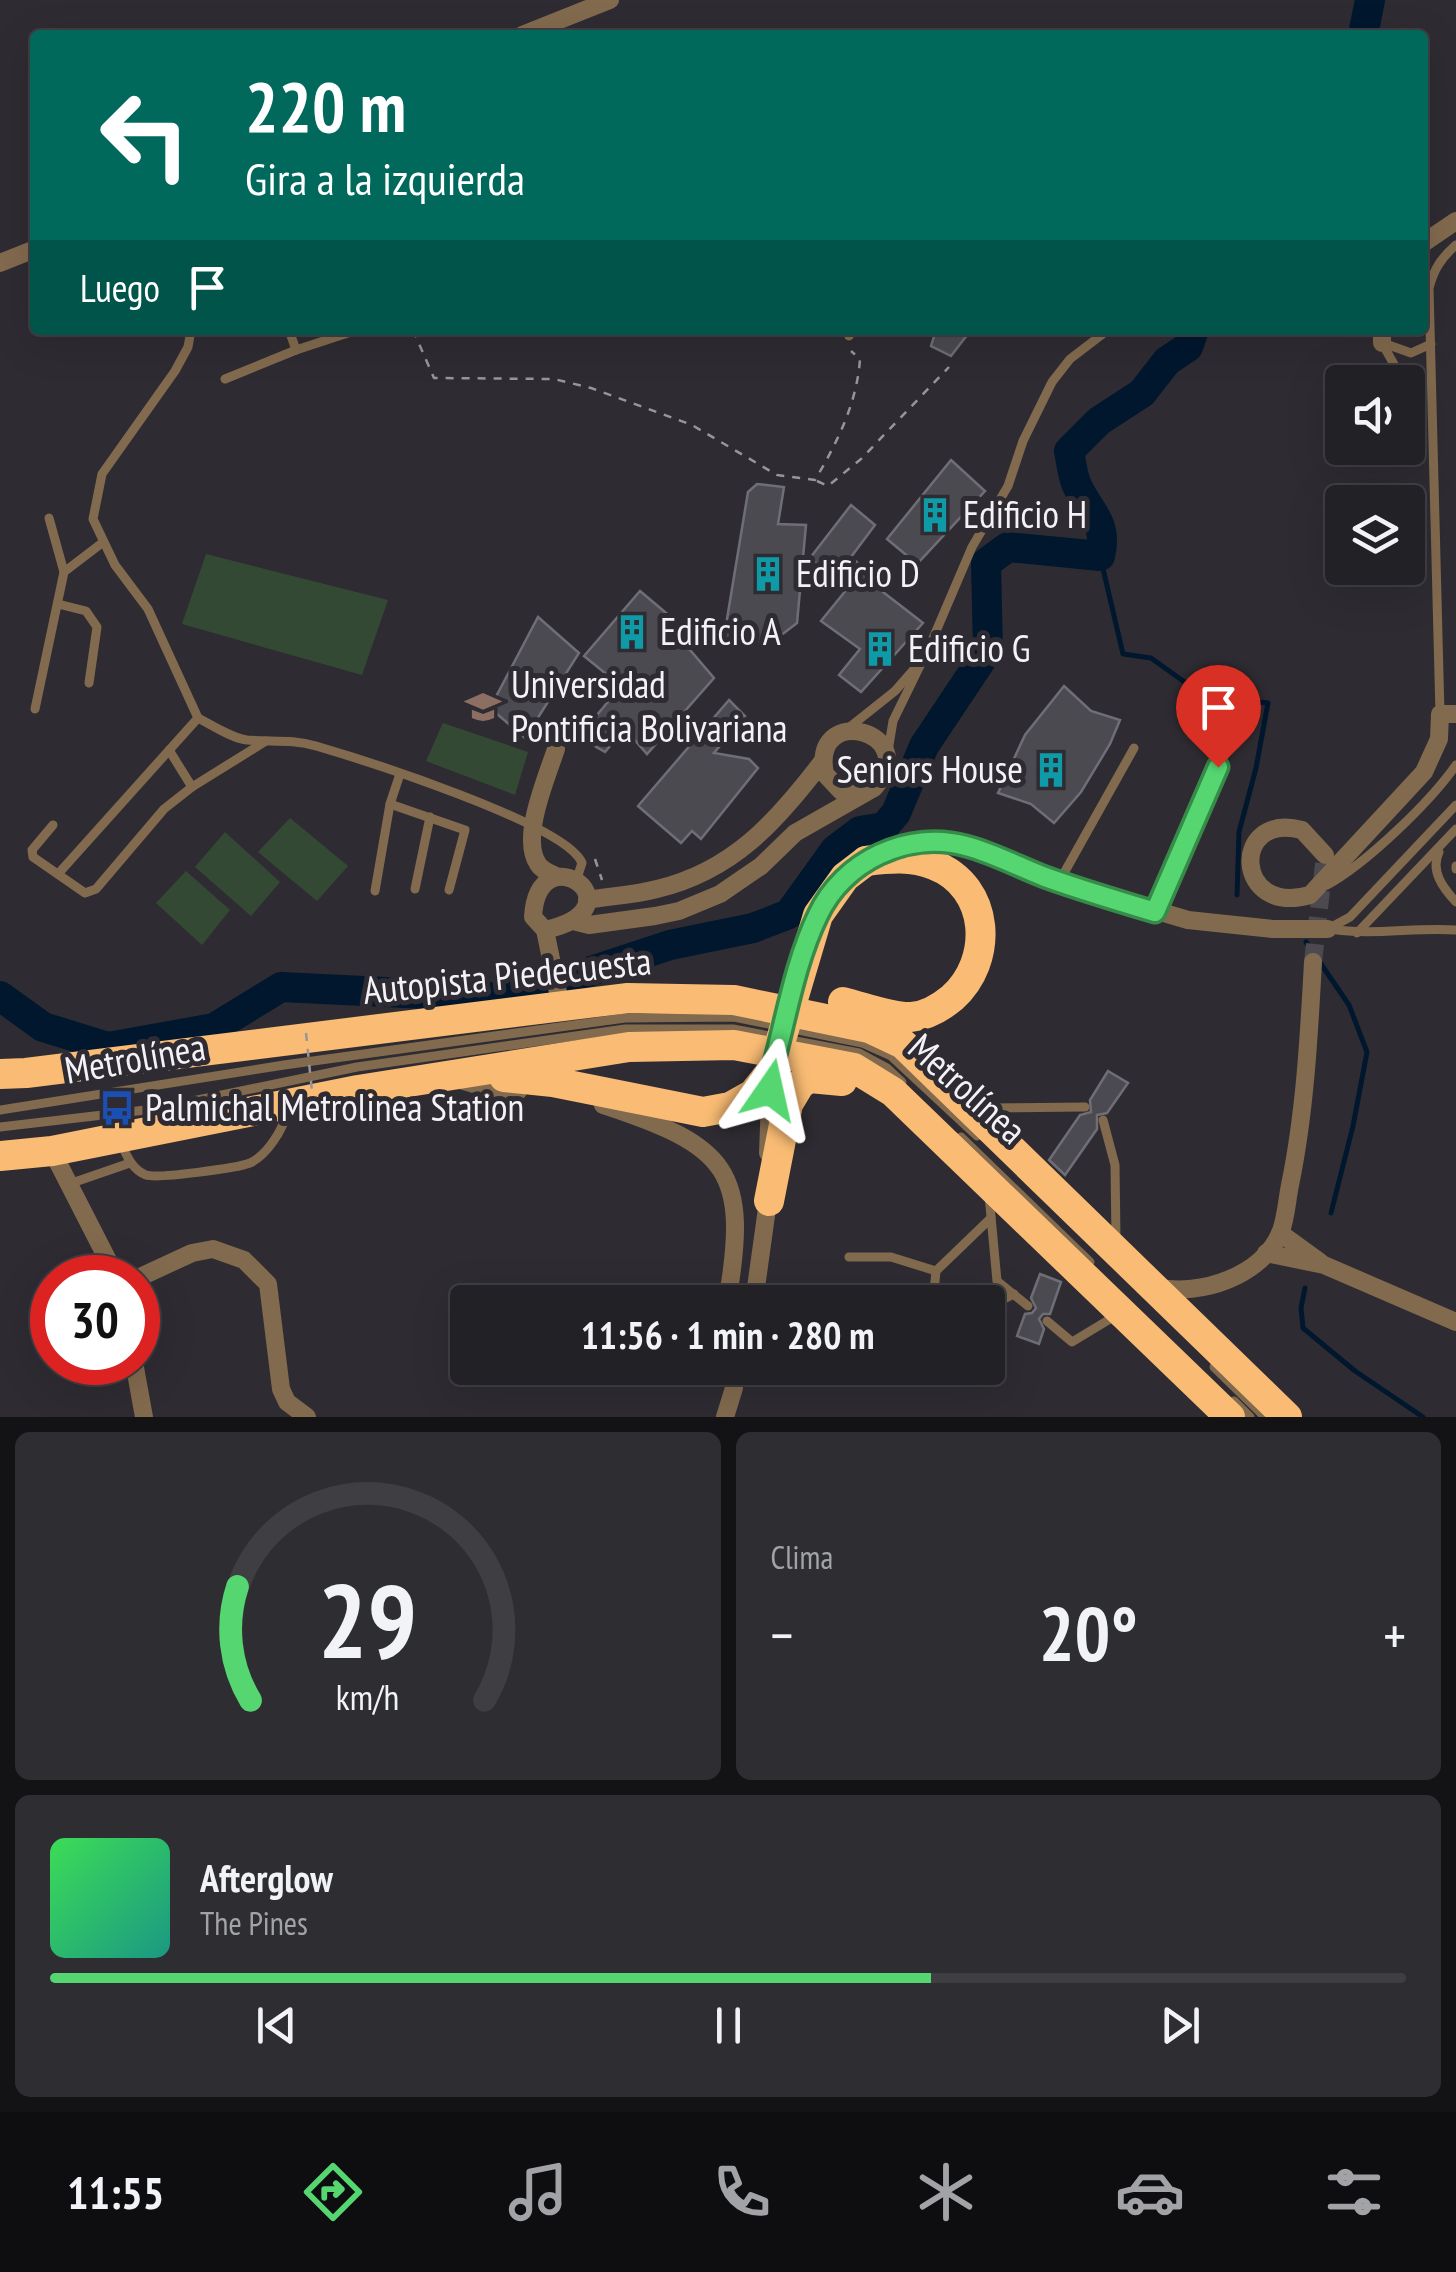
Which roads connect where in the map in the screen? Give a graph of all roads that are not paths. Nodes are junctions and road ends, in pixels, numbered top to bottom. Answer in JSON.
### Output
{"nodes":[{"id":1,"x":610,"y":0,"type":"edge"},
{"id":2,"x":535,"y":30,"type":"edge"},
{"id":3,"x":1456,"y":221,"type":"edge"},
{"id":4,"x":1428,"y":240,"type":"edge"},
{"id":5,"x":1456,"y":245,"type":"edge"},
{"id":6,"x":30,"y":251,"type":"edge"},
{"id":7,"x":0,"y":263,"type":"edge"},
{"id":8,"x":190,"y":335,"type":"edge"},
{"id":9,"x":291,"y":335,"type":"edge"},
{"id":10,"x":342,"y":335,"type":"edge"},
{"id":11,"x":1102,"y":335,"type":"edge"},
{"id":12,"x":1382,"y":336,"type":"edge"},
{"id":13,"x":1431,"y":344,"type":"junction"},
{"id":14,"x":296,"y":350,"type":"junction"},
{"id":15,"x":225,"y":379,"type":"dead end"},
{"id":16,"x":1432,"y":381,"type":"junction"},
{"id":17,"x":49,"y":518,"type":"dead end"},
{"id":18,"x":102,"y":543,"type":"junction"},
{"id":19,"x":64,"y":572,"type":"junction"},
{"id":20,"x":58,"y":604,"type":"junction"},
{"id":21,"x":927,"y":653,"type":"junction"},
{"id":22,"x":89,"y":682,"type":"dead end"},
{"id":23,"x":35,"y":708,"type":"dead end"},
{"id":24,"x":1448,"y":714,"type":"edge"},
{"id":25,"x":1241,"y":717,"type":"dead end"},
{"id":26,"x":198,"y":718,"type":"junction"},
{"id":27,"x":846,"y":731,"type":"junction"},
{"id":28,"x":268,"y":739,"type":"junction"},
{"id":29,"x":1134,"y":748,"type":"dead end"},
{"id":30,"x":556,"y":749,"type":"dead end"},
{"id":31,"x":169,"y":750,"type":"junction"},
{"id":32,"x":886,"y":758,"type":"junction"},
{"id":33,"x":822,"y":762,"type":"junction"},
{"id":34,"x":1456,"y":765,"type":"edge"},
{"id":35,"x":400,"y":774,"type":"junction"},
{"id":36,"x":192,"y":787,"type":"junction"},
{"id":37,"x":864,"y":792,"type":"junction"},
{"id":38,"x":390,"y":804,"type":"junction"},
{"id":39,"x":1455,"y":807,"type":"edge"},
{"id":40,"x":430,"y":817,"type":"junction"},
{"id":41,"x":54,"y":825,"type":"dead end"},
{"id":42,"x":1438,"y":825,"type":"junction"},
{"id":43,"x":533,"y":829,"type":"junction"},
{"id":44,"x":1456,"y":829,"type":"edge"},
{"id":45,"x":1443,"y":842,"type":"junction"},
{"id":46,"x":1325,"y":854,"type":"dead end"},
{"id":47,"x":866,"y":861,"type":"junction"},
{"id":48,"x":58,"y":874,"type":"junction"},
{"id":49,"x":567,"y":878,"type":"junction"},
{"id":50,"x":1059,"y":882,"type":"junction"},
{"id":51,"x":415,"y":889,"type":"dead end"},
{"id":52,"x":449,"y":890,"type":"dead end"},
{"id":53,"x":375,"y":891,"type":"dead end"},
{"id":54,"x":1310,"y":895,"type":"junction"},
{"id":55,"x":587,"y":900,"type":"junction"},
{"id":56,"x":1456,"y":902,"type":"edge"},
{"id":57,"x":1155,"y":912,"type":"junction"},
{"id":58,"x":573,"y":921,"type":"junction"},
{"id":59,"x":1328,"y":929,"type":"junction"},
{"id":60,"x":545,"y":930,"type":"junction"},
{"id":61,"x":1456,"y":930,"type":"edge"},
{"id":62,"x":1357,"y":934,"type":"junction"},
{"id":63,"x":1312,"y":962,"type":"tunnel mouth"},
{"id":64,"x":559,"y":998,"type":"junction"},
{"id":65,"x":734,"y":1000,"type":"junction"},
{"id":66,"x":772,"y":1070,"type":"junction"},
{"id":67,"x":0,"y":1074,"type":"edge"},
{"id":68,"x":446,"y":1075,"type":"junction"},
{"id":69,"x":892,"y":1092,"type":"junction"},
{"id":70,"x":301,"y":1107,"type":"junction"},
{"id":71,"x":1086,"y":1107,"type":"dead end"},
{"id":72,"x":968,"y":1108,"type":"junction"},
{"id":73,"x":0,"y":1110,"type":"edge"},
{"id":74,"x":1103,"y":1120,"type":"dead end"},
{"id":75,"x":0,"y":1126,"type":"edge"},
{"id":76,"x":124,"y":1150,"type":"junction"},
{"id":77,"x":52,"y":1151,"type":"junction"},
{"id":78,"x":0,"y":1156,"type":"edge"},
{"id":79,"x":987,"y":1182,"type":"junction"},
{"id":80,"x":69,"y":1184,"type":"junction"},
{"id":81,"x":769,"y":1201,"type":"junction"},
{"id":82,"x":992,"y":1218,"type":"junction"},
{"id":83,"x":1280,"y":1232,"type":"junction"},
{"id":84,"x":1266,"y":1253,"type":"junction"},
{"id":85,"x":104,"y":1255,"type":"edge"},
{"id":86,"x":848,"y":1257,"type":"dead end"},
{"id":87,"x":1105,"y":1259,"type":"junction"},
{"id":88,"x":1324,"y":1265,"type":"junction"},
{"id":89,"x":160,"y":1267,"type":"edge"},
{"id":90,"x":936,"y":1270,"type":"junction"},
{"id":91,"x":730,"y":1285,"type":"edge"},
{"id":92,"x":757,"y":1285,"type":"edge"},
{"id":93,"x":935,"y":1285,"type":"edge"},
{"id":94,"x":1150,"y":1285,"type":"junction"},
{"id":95,"x":1014,"y":1294,"type":"junction"},
{"id":96,"x":1005,"y":1298,"type":"edge"},
{"id":97,"x":1028,"y":1306,"type":"dead end"},
{"id":98,"x":1122,"y":1312,"type":"junction"},
{"id":99,"x":1047,"y":1322,"type":"dead end"},
{"id":100,"x":1456,"y":1322,"type":"edge"},
{"id":101,"x":1211,"y":1364,"type":"dead end"},
{"id":102,"x":1208,"y":1376,"type":"dead end"},
{"id":103,"x":138,"y":1385,"type":"edge"},
{"id":104,"x":734,"y":1385,"type":"edge"},
{"id":105,"x":144,"y":1417,"type":"edge"},
{"id":106,"x":307,"y":1417,"type":"edge"},
{"id":107,"x":725,"y":1417,"type":"edge"},
{"id":108,"x":1230,"y":1417,"type":"edge"},
{"id":109,"x":1250,"y":1417,"type":"edge"},
{"id":110,"x":1265,"y":1417,"type":"edge"},
{"id":111,"x":1287,"y":1417,"type":"edge"}],
"edges":[{"from":1,"to":2,"type":"street"},
{"from":3,"to":4,"type":"street"},
{"from":5,"to":13,"type":"lane"},
{"from":6,"to":7,"type":"street"},
{"from":8,"to":18,"type":"lane"},
{"from":9,"to":14,"type":"lane"},
{"from":10,"to":14,"type":"lane"},
{"from":11,"to":21,"type":"lane"},
{"from":12,"to":13,"type":"lane"},
{"from":12,"to":16,"type":"lane"},
{"from":13,"to":16,"type":"lane"},
{"from":14,"to":15,"type":"lane"},
{"from":16,"to":24,"type":"lane"},
{"from":17,"to":19,"type":"lane"},
{"from":18,"to":19,"type":"lane"},
{"from":18,"to":26,"type":"lane"},
{"from":19,"to":20,"type":"lane"},
{"from":20,"to":22,"type":"lane"},
{"from":20,"to":23,"type":"lane"},
{"from":21,"to":27,"type":"lane"},
{"from":21,"to":32,"type":"lane"},
{"from":24,"to":54,"type":"street"},
{"from":25,"to":57,"type":"lane"},
{"from":26,"to":28,"type":"lane"},
{"from":26,"to":31,"type":"lane"},
{"from":27,"to":32,"type":"street"},
{"from":27,"to":33,"type":"street"},
{"from":28,"to":35,"type":"lane"},
{"from":28,"to":36,"type":"lane"},
{"from":29,"to":50,"type":"lane"},
{"from":30,"to":43,"type":"street"},
{"from":31,"to":36,"type":"lane"},
{"from":31,"to":48,"type":"lane"},
{"from":32,"to":37,"type":"street"},
{"from":33,"to":37,"type":"street"},
{"from":33,"to":55,"type":"street"},
{"from":34,"to":54,"type":"lane"},
{"from":35,"to":38,"type":"lane"},
{"from":35,"to":43,"type":"lane"},
{"from":36,"to":48,"type":"lane"},
{"from":37,"to":58,"type":"street"},
{"from":38,"to":40,"type":"lane"},
{"from":38,"to":53,"type":"lane"},
{"from":39,"to":42,"type":"lane"},
{"from":39,"to":45,"type":"lane"},
{"from":40,"to":51,"type":"lane"},
{"from":40,"to":52,"type":"lane"},
{"from":41,"to":48,"type":"lane"},
{"from":42,"to":45,"type":"lane"},
{"from":42,"to":59,"type":"lane"},
{"from":43,"to":49,"type":"street"},
{"from":43,"to":49,"type":"lane"},
{"from":44,"to":45,"type":"lane"},
{"from":45,"to":56,"type":"lane"},
{"from":45,"to":62,"type":"lane"},
{"from":46,"to":54,"type":"street"},
{"from":47,"to":50,"type":"street"},
{"from":47,"to":65,"type":"highway"},
{"from":47,"to":66,"type":"highway","bridge":true},
{"from":49,"to":55,"type":"street"},
{"from":49,"to":60,"type":"street"},
{"from":50,"to":57,"type":"street"},
{"from":55,"to":58,"type":"street"},
{"from":57,"to":59,"type":"street"},
{"from":58,"to":60,"type":"street"},
{"from":59,"to":62,"type":"lane"},
{"from":60,"to":64,"type":"street"},
{"from":61,"to":62,"type":"lane"},
{"from":63,"to":83,"type":"street"},
{"from":64,"to":65,"type":"highway","name":"Autopista Piedecuesta"},
{"from":64,"to":67,"type":"highway","name":"Autopista Piedecuesta"},
{"from":65,"to":72,"type":"highway","name":"Autopista Piedecuesta"},
{"from":66,"to":68,"type":"highway"},
{"from":66,"to":81,"type":"street"},
{"from":68,"to":69,"type":"highway"},
{"from":68,"to":70,"type":"highway"},
{"from":68,"to":91,"type":"street"},
{"from":69,"to":79,"type":"highway"},
{"from":69,"to":81,"type":"highway"},
{"from":70,"to":76,"type":"highway"},
{"from":70,"to":76,"type":"lane"},
{"from":71,"to":72,"type":"lane"},
{"from":72,"to":87,"type":"highway","name":"Autopista Piedecuesta"},
{"from":73,"to":87,"type":"lane","name":"Metrolínea"},
{"from":74,"to":87,"type":"lane"},
{"from":75,"to":87,"type":"lane","name":"Metrolínea"},
{"from":76,"to":77,"type":"highway"},
{"from":76,"to":80,"type":"lane"},
{"from":77,"to":78,"type":"highway"},
{"from":77,"to":80,"type":"street"},
{"from":79,"to":82,"type":"lane"},
{"from":79,"to":98,"type":"highway"},
{"from":80,"to":85,"type":"street"},
{"from":81,"to":92,"type":"street"},
{"from":82,"to":90,"type":"lane"},
{"from":82,"to":95,"type":"lane"},
{"from":83,"to":84,"type":"street"},
{"from":83,"to":88,"type":"street"},
{"from":84,"to":88,"type":"street"},
{"from":84,"to":94,"type":"street"},
{"from":86,"to":90,"type":"lane"},
{"from":87,"to":94,"type":"highway","name":"Autopista Piedecuesta"},
{"from":88,"to":100,"type":"street"},
{"from":89,"to":106,"type":"street"},
{"from":90,"to":93,"type":"lane"},
{"from":94,"to":111,"type":"highway","name":"Autopista Piedecuesta"},
{"from":95,"to":96,"type":"lane"},
{"from":95,"to":97,"type":"lane"},
{"from":98,"to":99,"type":"lane"},
{"from":98,"to":108,"type":"highway"},
{"from":101,"to":110,"type":"lane"},
{"from":102,"to":109,"type":"lane"},
{"from":103,"to":105,"type":"street"},
{"from":104,"to":107,"type":"street"}]}
